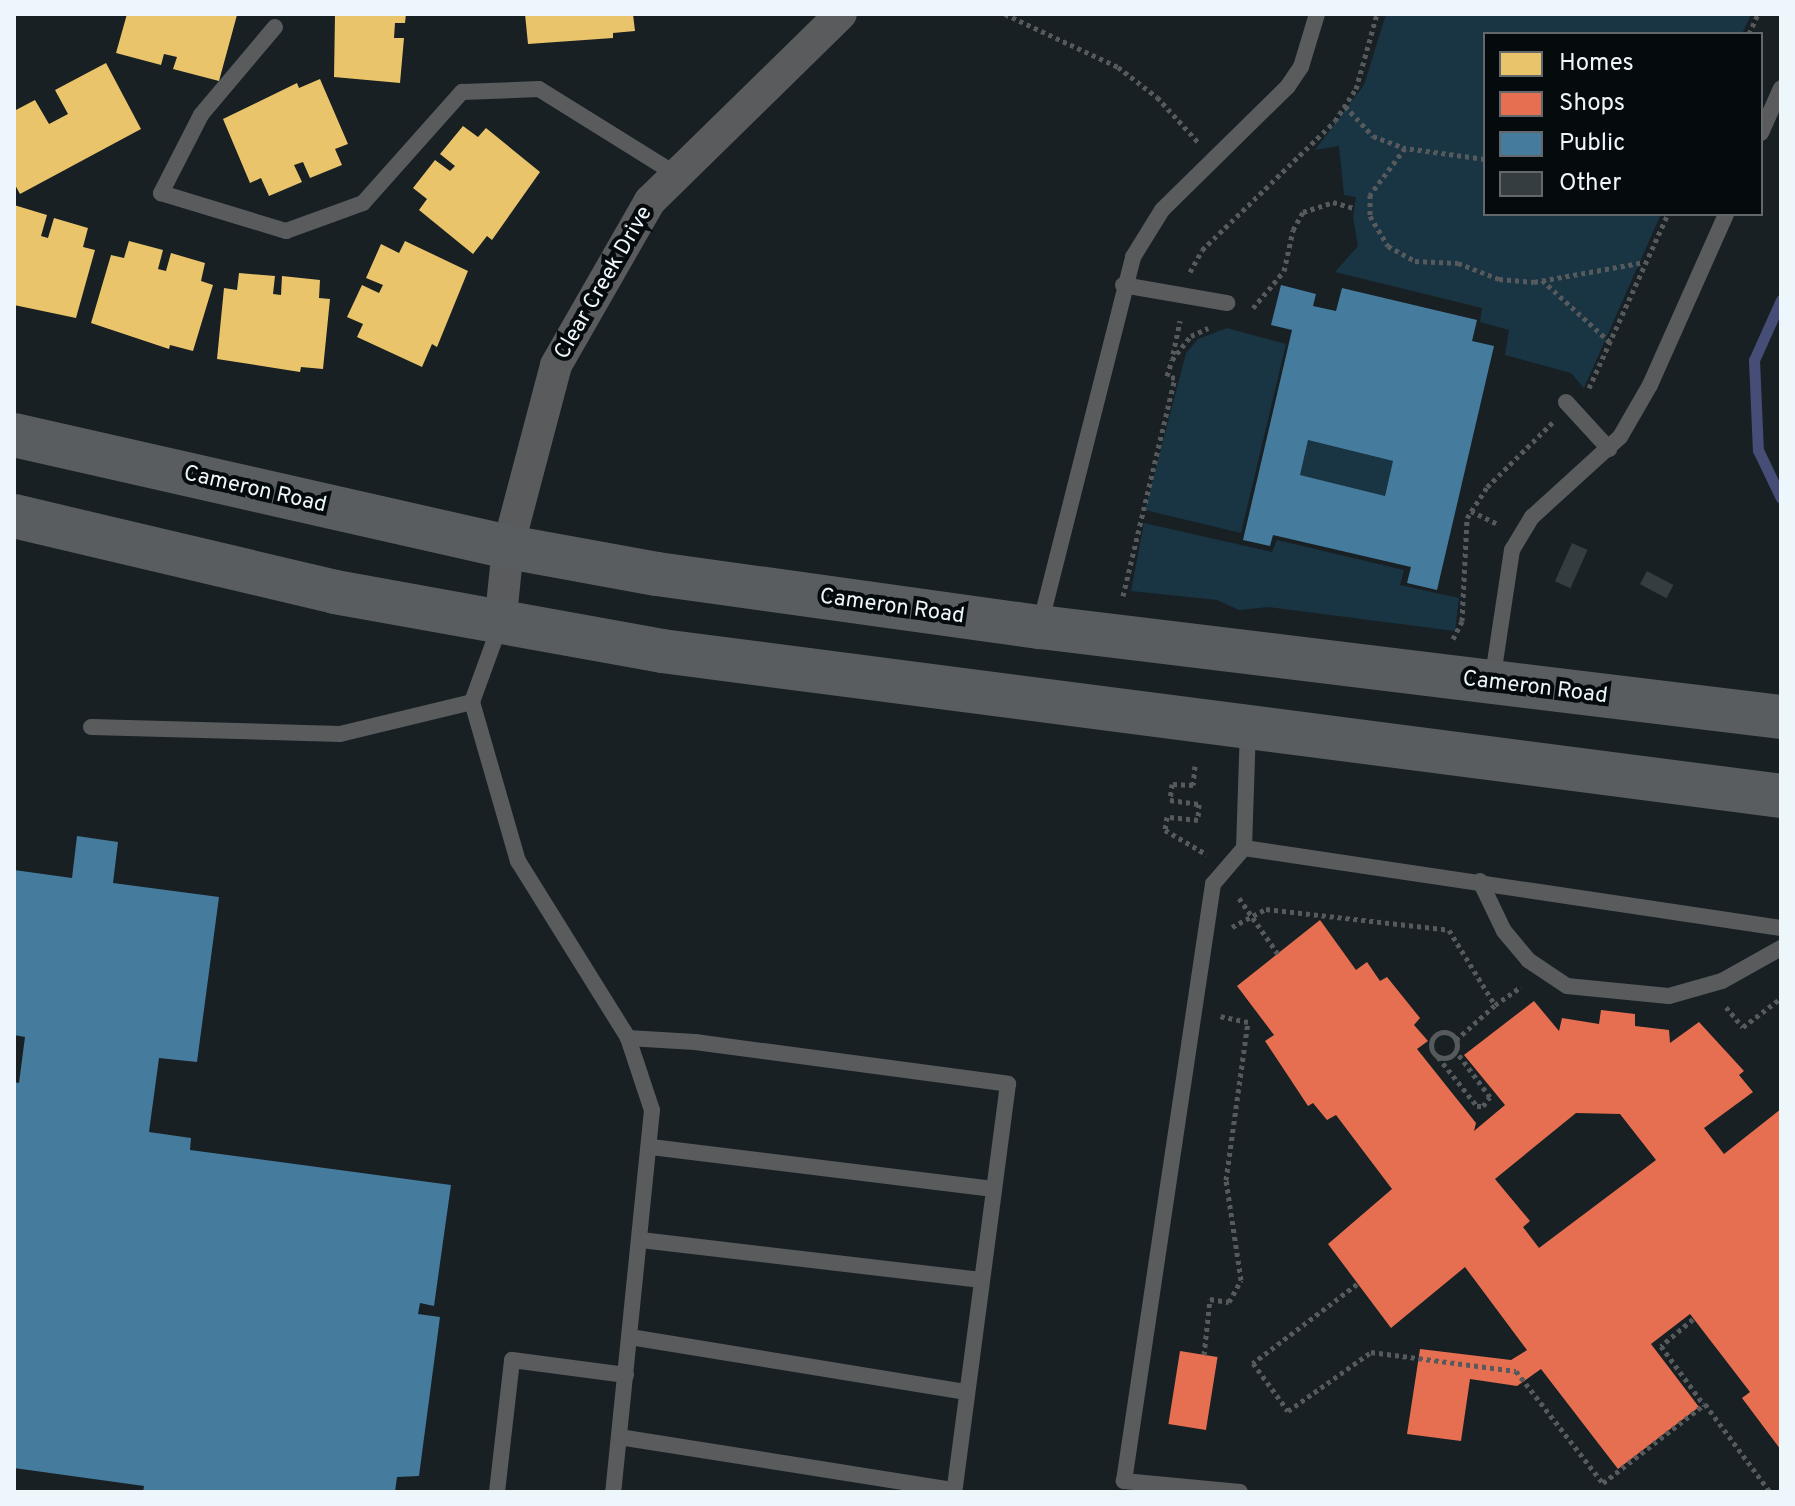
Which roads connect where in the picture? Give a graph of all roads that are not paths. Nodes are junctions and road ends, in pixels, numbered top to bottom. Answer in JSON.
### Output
{"nodes":[{"id":1,"x":841,"y":14,"type":"edge"},
{"id":2,"x":1317,"y":14,"type":"edge"},
{"id":3,"x":275,"y":27,"type":"dead end"},
{"id":4,"x":1781,"y":88,"type":"edge"},
{"id":5,"x":1763,"y":128,"type":"edge"},
{"id":6,"x":677,"y":175,"type":"junction"},
{"id":7,"x":1725,"y":216,"type":"edge"},
{"id":8,"x":1123,"y":285,"type":"junction"},
{"id":9,"x":1227,"y":303,"type":"dead end"},
{"id":10,"x":1566,"y":402,"type":"dead end"},
{"id":11,"x":14,"y":435,"type":"edge"},
{"id":12,"x":1609,"y":449,"type":"junction"},
{"id":13,"x":14,"y":516,"type":"edge"},
{"id":14,"x":508,"y":547,"type":"junction"},
{"id":15,"x":500,"y":625,"type":"junction"},
{"id":16,"x":1040,"y":627,"type":"junction"},
{"id":17,"x":1492,"y":684,"type":"junction"},
{"id":18,"x":472,"y":702,"type":"junction"},
{"id":19,"x":1781,"y":717,"type":"edge"},
{"id":20,"x":91,"y":727,"type":"dead end"},
{"id":21,"x":1249,"y":727,"type":"junction"},
{"id":22,"x":1781,"y":796,"type":"edge"},
{"id":23,"x":1244,"y":848,"type":"junction"},
{"id":24,"x":1480,"y":881,"type":"junction"},
{"id":25,"x":1781,"y":928,"type":"edge"},
{"id":26,"x":1781,"y":948,"type":"edge"},
{"id":27,"x":628,"y":1038,"type":"junction"},
{"id":28,"x":651,"y":1147,"type":"junction"},
{"id":29,"x":993,"y":1189,"type":"junction"},
{"id":30,"x":641,"y":1240,"type":"junction"},
{"id":31,"x":982,"y":1280,"type":"junction"},
{"id":32,"x":630,"y":1337,"type":"junction"},
{"id":33,"x":626,"y":1375,"type":"junction"},
{"id":34,"x":967,"y":1392,"type":"junction"},
{"id":35,"x":619,"y":1437,"type":"junction"},
{"id":36,"x":954,"y":1491,"type":"edge"},
{"id":37,"x":497,"y":1492,"type":"edge"},
{"id":38,"x":613,"y":1492,"type":"edge"},
{"id":39,"x":1240,"y":1492,"type":"edge"}],
"edges":[{"from":1,"to":6,"type":"street","name":"Clear Creek Drive"},
{"from":2,"to":8,"type":"lane"},
{"from":3,"to":6,"type":"lane"},
{"from":4,"to":5,"type":"lane"},
{"from":6,"to":14,"type":"street","name":"Clear Creek Drive"},
{"from":7,"to":12,"type":"lane"},
{"from":8,"to":9,"type":"lane"},
{"from":8,"to":16,"type":"lane"},
{"from":10,"to":12,"type":"lane"},
{"from":11,"to":14,"type":"main road","name":"Cameron Road"},
{"from":12,"to":17,"type":"lane"},
{"from":13,"to":15,"type":"main road"},
{"from":14,"to":15,"type":"street","name":"Clear Creek Drive"},
{"from":14,"to":16,"type":"main road","name":"Cameron Road"},
{"from":15,"to":18,"type":"lane"},
{"from":15,"to":21,"type":"main road"},
{"from":16,"to":17,"type":"main road","name":"Cameron Road"},
{"from":17,"to":19,"type":"main road","name":"Cameron Road"},
{"from":18,"to":20,"type":"lane"},
{"from":18,"to":27,"type":"lane"},
{"from":21,"to":22,"type":"main road"},
{"from":21,"to":23,"type":"lane"},
{"from":23,"to":24,"type":"lane"},
{"from":23,"to":39,"type":"lane"},
{"from":24,"to":25,"type":"lane"},
{"from":24,"to":26,"type":"lane"},
{"from":27,"to":28,"type":"lane"},
{"from":27,"to":29,"type":"lane"},
{"from":28,"to":29,"type":"lane"},
{"from":28,"to":30,"type":"lane"},
{"from":29,"to":31,"type":"lane"},
{"from":30,"to":31,"type":"lane"},
{"from":30,"to":32,"type":"lane"},
{"from":31,"to":34,"type":"lane"},
{"from":32,"to":33,"type":"lane"},
{"from":32,"to":34,"type":"lane"},
{"from":33,"to":35,"type":"lane"},
{"from":33,"to":37,"type":"lane"},
{"from":34,"to":36,"type":"lane"},
{"from":35,"to":36,"type":"lane"},
{"from":35,"to":38,"type":"lane"}]}
